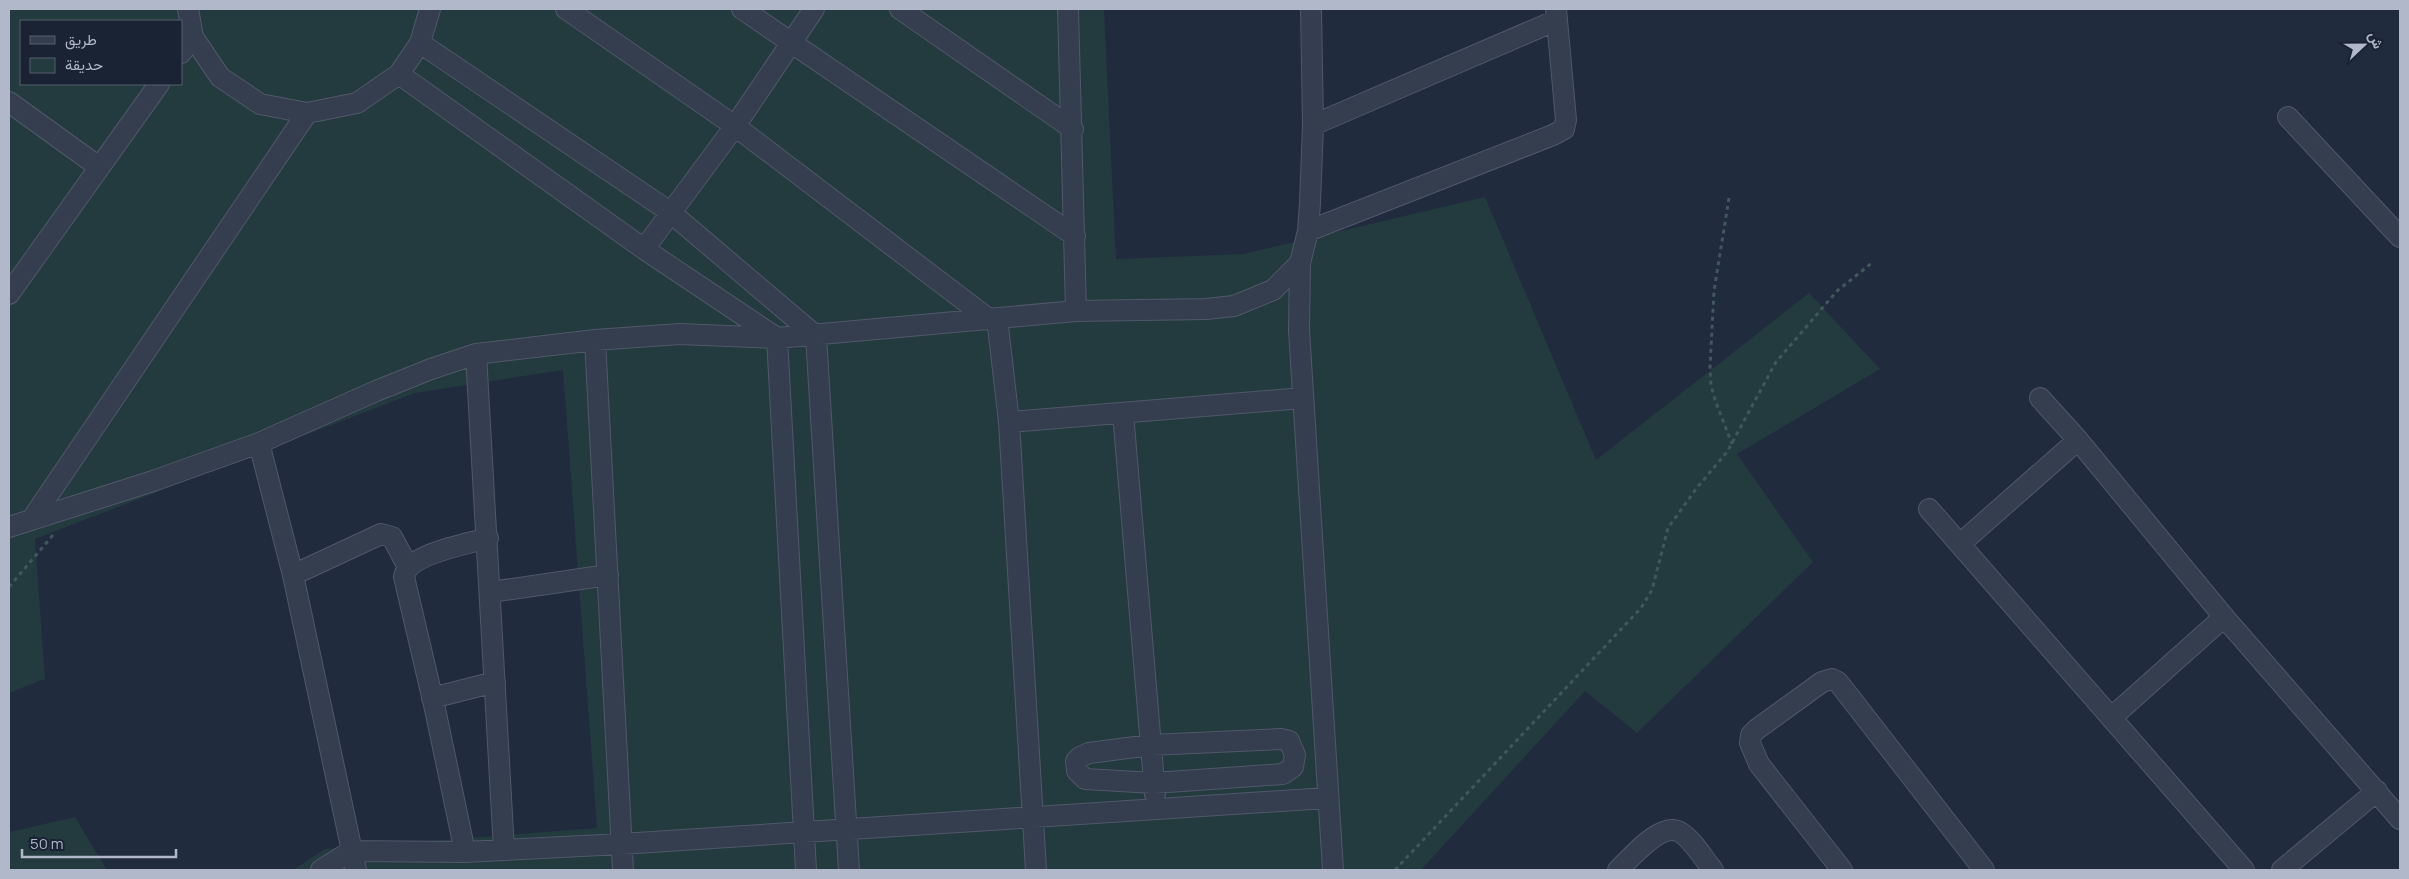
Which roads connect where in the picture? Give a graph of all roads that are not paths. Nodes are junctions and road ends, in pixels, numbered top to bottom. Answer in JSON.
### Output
{"nodes":[{"id":1,"x":188,"y":9,"type":"edge"},
{"id":2,"x":430,"y":9,"type":"edge"},
{"id":3,"x":566,"y":9,"type":"edge"},
{"id":4,"x":742,"y":9,"type":"edge"},
{"id":5,"x":814,"y":9,"type":"edge"},
{"id":6,"x":900,"y":9,"type":"edge"},
{"id":7,"x":1068,"y":9,"type":"edge"},
{"id":8,"x":1314,"y":10,"type":"edge"},
{"id":9,"x":1557,"y":14,"type":"edge"},
{"id":10,"x":790,"y":42,"type":"junction"},
{"id":11,"x":420,"y":43,"type":"junction"},
{"id":12,"x":187,"y":45,"type":"edge"},
{"id":13,"x":399,"y":74,"type":"junction"},
{"id":14,"x":158,"y":85,"type":"edge"},
{"id":15,"x":9,"y":102,"type":"edge"},
{"id":16,"x":307,"y":113,"type":"junction"},
{"id":17,"x":2288,"y":117,"type":"dead end"},
{"id":18,"x":1313,"y":125,"type":"junction"},
{"id":19,"x":735,"y":126,"type":"junction"},
{"id":20,"x":1073,"y":129,"type":"junction"},
{"id":21,"x":99,"y":167,"type":"junction"},
{"id":22,"x":670,"y":212,"type":"junction"},
{"id":23,"x":1308,"y":230,"type":"junction"},
{"id":24,"x":1075,"y":236,"type":"junction"},
{"id":25,"x":2400,"y":237,"type":"edge"},
{"id":26,"x":644,"y":249,"type":"junction"},
{"id":27,"x":1300,"y":263,"type":"junction"},
{"id":28,"x":9,"y":294,"type":"edge"},
{"id":29,"x":1076,"y":311,"type":"junction"},
{"id":30,"x":993,"y":319,"type":"junction"},
{"id":31,"x":816,"y":336,"type":"junction"},
{"id":32,"x":776,"y":338,"type":"junction"},
{"id":33,"x":595,"y":340,"type":"junction"},
{"id":34,"x":476,"y":354,"type":"junction"},
{"id":35,"x":1303,"y":398,"type":"junction"},
{"id":36,"x":2040,"y":398,"type":"dead end"},
{"id":37,"x":1123,"y":413,"type":"junction"},
{"id":38,"x":1009,"y":422,"type":"junction"},
{"id":39,"x":2078,"y":440,"type":"junction"},
{"id":40,"x":259,"y":443,"type":"junction"},
{"id":41,"x":1930,"y":510,"type":"dead end"},
{"id":42,"x":32,"y":519,"type":"junction"},
{"id":43,"x":9,"y":527,"type":"edge"},
{"id":44,"x":488,"y":538,"type":"junction"},
{"id":45,"x":1960,"y":544,"type":"junction"},
{"id":46,"x":408,"y":567,"type":"junction"},
{"id":47,"x":292,"y":575,"type":"junction"},
{"id":48,"x":608,"y":575,"type":"junction"},
{"id":49,"x":491,"y":592,"type":"junction"},
{"id":50,"x":2224,"y":617,"type":"junction"},
{"id":51,"x":495,"y":682,"type":"junction"},
{"id":52,"x":432,"y":698,"type":"junction"},
{"id":53,"x":2112,"y":717,"type":"junction"},
{"id":54,"x":1150,"y":745,"type":"junction"},
{"id":55,"x":1154,"y":783,"type":"junction"},
{"id":56,"x":2377,"y":790,"type":"junction"},
{"id":57,"x":1327,"y":798,"type":"junction"},
{"id":58,"x":1156,"y":808,"type":"junction"},
{"id":59,"x":1034,"y":816,"type":"junction"},
{"id":60,"x":2400,"y":819,"type":"edge"},
{"id":61,"x":846,"y":828,"type":"junction"},
{"id":62,"x":804,"y":833,"type":"junction"},
{"id":63,"x":621,"y":844,"type":"junction"},
{"id":64,"x":504,"y":850,"type":"junction"},
{"id":65,"x":352,"y":851,"type":"junction"},
{"id":66,"x":464,"y":852,"type":"junction"},
{"id":67,"x":321,"y":870,"type":"edge"},
{"id":68,"x":356,"y":870,"type":"edge"},
{"id":69,"x":623,"y":870,"type":"edge"},
{"id":70,"x":806,"y":870,"type":"edge"},
{"id":71,"x":849,"y":870,"type":"edge"},
{"id":72,"x":1036,"y":870,"type":"edge"},
{"id":73,"x":1333,"y":870,"type":"edge"},
{"id":74,"x":1618,"y":870,"type":"edge"},
{"id":75,"x":1713,"y":870,"type":"edge"},
{"id":76,"x":1842,"y":870,"type":"edge"},
{"id":77,"x":1984,"y":870,"type":"edge"},
{"id":78,"x":2244,"y":870,"type":"edge"},
{"id":79,"x":2282,"y":870,"type":"edge"}],
"edges":[{"from":1,"to":12,"type":"street"},
{"from":2,"to":11,"type":"street"},
{"from":3,"to":19,"type":"street"},
{"from":4,"to":10,"type":"street"},
{"from":5,"to":10,"type":"street"},
{"from":6,"to":20,"type":"street"},
{"from":7,"to":20,"type":"street"},
{"from":8,"to":18,"type":"street"},
{"from":9,"to":18,"type":"street"},
{"from":9,"to":23,"type":"street"},
{"from":10,"to":19,"type":"street"},
{"from":10,"to":24,"type":"street"},
{"from":11,"to":13,"type":"street"},
{"from":11,"to":22,"type":"street"},
{"from":12,"to":16,"type":"street"},
{"from":13,"to":16,"type":"street"},
{"from":13,"to":26,"type":"street"},
{"from":14,"to":21,"type":"street"},
{"from":15,"to":21,"type":"street"},
{"from":16,"to":42,"type":"street"},
{"from":17,"to":25,"type":"street"},
{"from":18,"to":23,"type":"street"},
{"from":19,"to":22,"type":"street"},
{"from":19,"to":30,"type":"street"},
{"from":20,"to":24,"type":"street"},
{"from":21,"to":28,"type":"street"},
{"from":22,"to":26,"type":"street"},
{"from":22,"to":31,"type":"street"},
{"from":23,"to":27,"type":"street"},
{"from":24,"to":29,"type":"street"},
{"from":26,"to":32,"type":"street"},
{"from":27,"to":29,"type":"street"},
{"from":27,"to":35,"type":"street"},
{"from":29,"to":30,"type":"street"},
{"from":30,"to":31,"type":"street"},
{"from":30,"to":38,"type":"street"},
{"from":31,"to":32,"type":"street"},
{"from":31,"to":61,"type":"street"},
{"from":32,"to":33,"type":"street"},
{"from":32,"to":62,"type":"street"},
{"from":33,"to":34,"type":"street"},
{"from":33,"to":48,"type":"street"},
{"from":34,"to":40,"type":"street"},
{"from":34,"to":44,"type":"street"},
{"from":35,"to":37,"type":"street"},
{"from":35,"to":57,"type":"street"},
{"from":36,"to":39,"type":"street"},
{"from":37,"to":38,"type":"street"},
{"from":37,"to":54,"type":"street"},
{"from":38,"to":59,"type":"street"},
{"from":39,"to":45,"type":"street"},
{"from":39,"to":50,"type":"street"},
{"from":40,"to":42,"type":"street"},
{"from":40,"to":47,"type":"street"},
{"from":41,"to":45,"type":"street"},
{"from":42,"to":43,"type":"street"},
{"from":44,"to":46,"type":"street"},
{"from":44,"to":49,"type":"street"},
{"from":45,"to":53,"type":"street"},
{"from":46,"to":47,"type":"street"},
{"from":46,"to":52,"type":"street"},
{"from":47,"to":65,"type":"street"},
{"from":48,"to":49,"type":"street"},
{"from":48,"to":63,"type":"street"},
{"from":49,"to":51,"type":"street"},
{"from":50,"to":53,"type":"street"},
{"from":50,"to":56,"type":"street"},
{"from":51,"to":52,"type":"street"},
{"from":51,"to":64,"type":"street"},
{"from":52,"to":66,"type":"street"},
{"from":53,"to":78,"type":"street"},
{"from":54,"to":55,"type":"street"},
{"from":54,"to":55,"type":"street"},
{"from":54,"to":55,"type":"street"},
{"from":55,"to":58,"type":"street"},
{"from":56,"to":60,"type":"street"},
{"from":56,"to":79,"type":"street"},
{"from":57,"to":58,"type":"street"},
{"from":57,"to":73,"type":"street"},
{"from":58,"to":59,"type":"street"},
{"from":59,"to":61,"type":"street"},
{"from":59,"to":72,"type":"street"},
{"from":61,"to":62,"type":"street"},
{"from":61,"to":71,"type":"street"},
{"from":62,"to":63,"type":"street"},
{"from":62,"to":70,"type":"street"},
{"from":63,"to":64,"type":"street"},
{"from":63,"to":69,"type":"street"},
{"from":64,"to":66,"type":"street"},
{"from":65,"to":66,"type":"street"},
{"from":65,"to":67,"type":"street"},
{"from":65,"to":68,"type":"street"},
{"from":74,"to":75,"type":"street"},
{"from":76,"to":77,"type":"street"}]}
